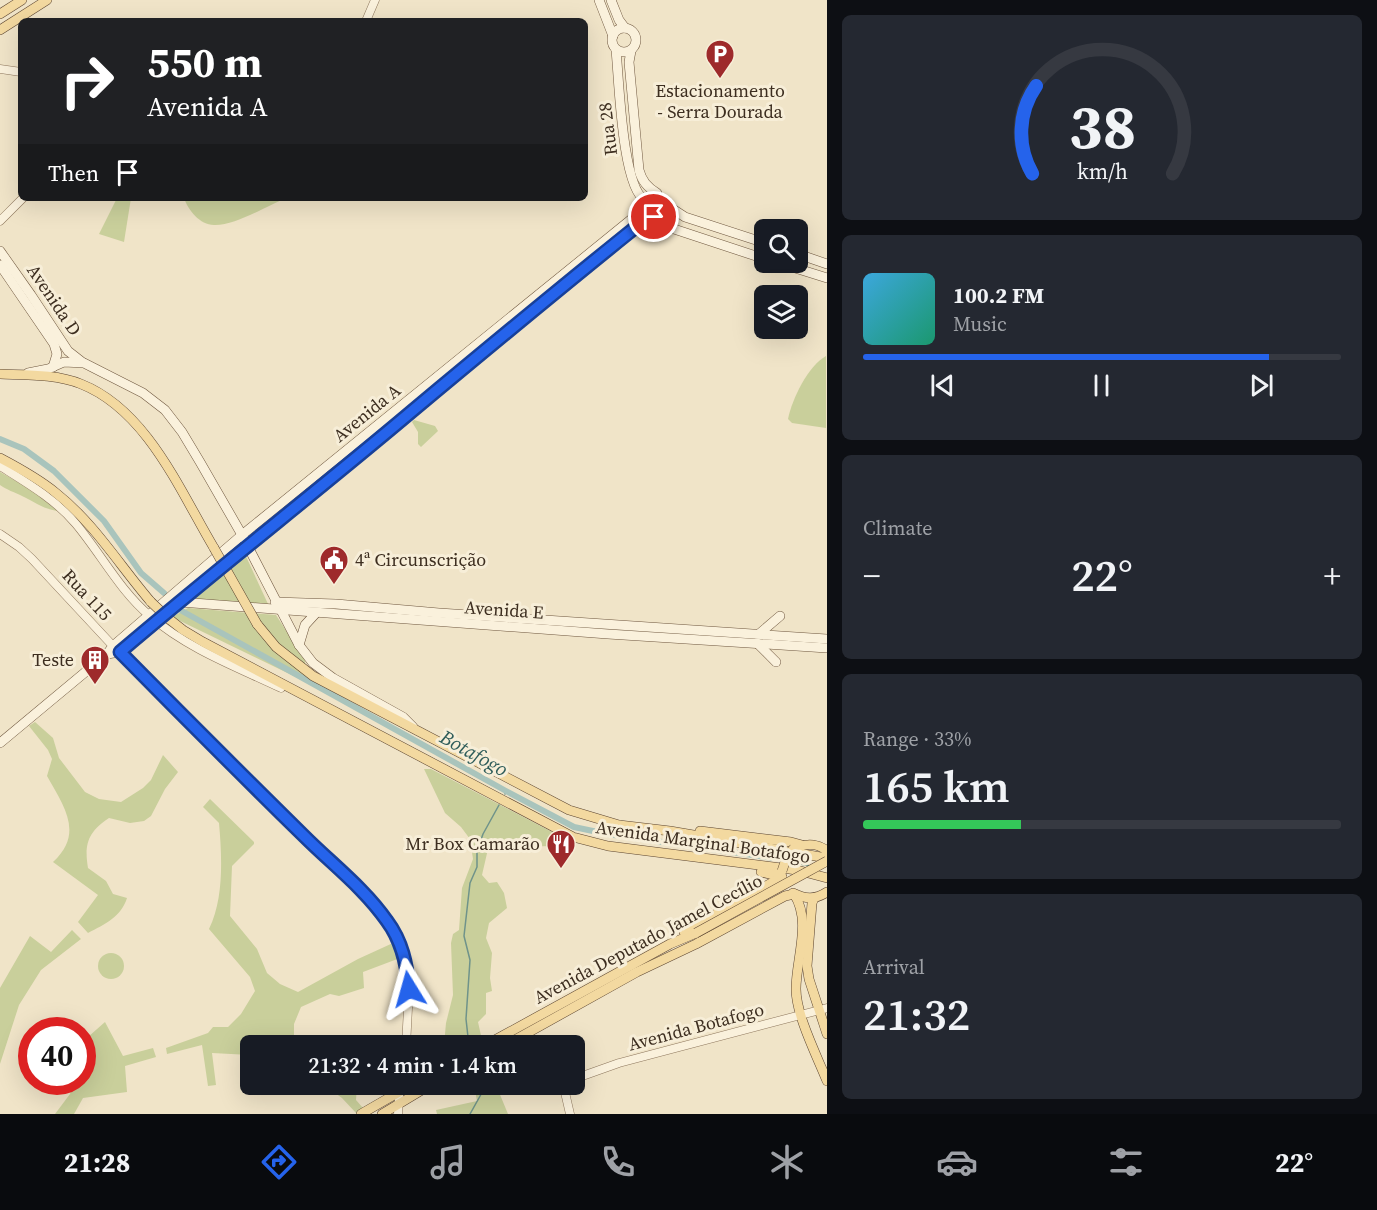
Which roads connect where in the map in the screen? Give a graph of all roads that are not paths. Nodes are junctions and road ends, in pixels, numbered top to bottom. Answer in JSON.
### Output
{"nodes":[{"id":1,"x":22,"y":0,"type":"edge"},
{"id":2,"x":47,"y":0,"type":"edge"},
{"id":3,"x":375,"y":0,"type":"edge"},
{"id":4,"x":599,"y":0,"type":"edge"},
{"id":5,"x":611,"y":0,"type":"edge"},
{"id":6,"x":0,"y":14,"type":"edge"},
{"id":7,"x":19,"y":18,"type":"edge"},
{"id":8,"x":367,"y":18,"type":"edge"},
{"id":9,"x":18,"y":19,"type":"edge"},
{"id":10,"x":625,"y":28,"type":"junction"},
{"id":11,"x":0,"y":30,"type":"edge"},
{"id":12,"x":613,"y":36,"type":"junction"},
{"id":13,"x":616,"y":50,"type":"junction"},
{"id":14,"x":631,"y":51,"type":"junction"},
{"id":15,"x":0,"y":69,"type":"edge"},
{"id":16,"x":18,"y":72,"type":"edge"},
{"id":17,"x":657,"y":194,"type":"junction"},
{"id":18,"x":20,"y":201,"type":"edge"},
{"id":19,"x":645,"y":204,"type":"junction"},
{"id":20,"x":668,"y":206,"type":"junction"},
{"id":21,"x":656,"y":217,"type":"junction"},
{"id":22,"x":0,"y":221,"type":"edge"},
{"id":23,"x":754,"y":239,"type":"edge"},
{"id":24,"x":0,"y":251,"type":"edge"},
{"id":25,"x":754,"y":255,"type":"edge"},
{"id":26,"x":808,"y":258,"type":"edge"},
{"id":27,"x":826,"y":264,"type":"edge"},
{"id":28,"x":0,"y":265,"type":"edge"},
{"id":29,"x":808,"y":272,"type":"edge"},
{"id":30,"x":826,"y":278,"type":"edge"},
{"id":31,"x":84,"y":363,"type":"junction"},
{"id":32,"x":53,"y":366,"type":"junction"},
{"id":33,"x":0,"y":374,"type":"edge"},
{"id":34,"x":19,"y":375,"type":"junction"},
{"id":35,"x":0,"y":458,"type":"edge"},
{"id":36,"x":0,"y":466,"type":"edge"},
{"id":37,"x":0,"y":534,"type":"edge"},
{"id":38,"x":243,"y":535,"type":"junction"},
{"id":39,"x":246,"y":546,"type":"junction"},
{"id":40,"x":180,"y":602,"type":"junction"},
{"id":41,"x":278,"y":606,"type":"junction"},
{"id":42,"x":316,"y":613,"type":"junction"},
{"id":43,"x":780,"y":616,"type":"dead end"},
{"id":44,"x":153,"y":618,"type":"junction"},
{"id":45,"x":758,"y":639,"type":"junction"},
{"id":46,"x":826,"y":639,"type":"edge"},
{"id":47,"x":299,"y":645,"type":"junction"},
{"id":48,"x":826,"y":648,"type":"edge"},
{"id":49,"x":117,"y":649,"type":"junction"},
{"id":50,"x":776,"y":662,"type":"dead end"},
{"id":51,"x":352,"y":722,"type":"junction"},
{"id":52,"x":419,"y":732,"type":"junction"},
{"id":53,"x":0,"y":743,"type":"edge"},
{"id":54,"x":670,"y":831,"type":"junction"},
{"id":55,"x":609,"y":846,"type":"junction"},
{"id":56,"x":798,"y":847,"type":"junction"},
{"id":57,"x":826,"y":853,"type":"edge"},
{"id":58,"x":826,"y":866,"type":"edge"},
{"id":59,"x":756,"y":871,"type":"junction"},
{"id":60,"x":782,"y":874,"type":"junction"},
{"id":61,"x":826,"y":878,"type":"edge"},
{"id":62,"x":762,"y":890,"type":"junction"},
{"id":63,"x":826,"y":892,"type":"edge"},
{"id":64,"x":794,"y":894,"type":"junction"},
{"id":65,"x":814,"y":898,"type":"junction"},
{"id":66,"x":697,"y":937,"type":"junction"},
{"id":67,"x":670,"y":944,"type":"junction"},
{"id":68,"x":822,"y":1009,"type":"edge"},
{"id":69,"x":802,"y":1015,"type":"junction"},
{"id":70,"x":826,"y":1034,"type":"edge"},
{"id":71,"x":407,"y":1035,"type":"edge"},
{"id":72,"x":504,"y":1035,"type":"edge"},
{"id":73,"x":524,"y":1035,"type":"edge"},
{"id":74,"x":585,"y":1074,"type":"edge"},
{"id":75,"x":826,"y":1081,"type":"edge"},
{"id":76,"x":390,"y":1095,"type":"edge"},
{"id":77,"x":400,"y":1095,"type":"edge"},
{"id":78,"x":413,"y":1095,"type":"edge"},
{"id":79,"x":567,"y":1095,"type":"edge"},
{"id":80,"x":399,"y":1103,"type":"junction"},
{"id":81,"x":361,"y":1114,"type":"edge"},
{"id":82,"x":382,"y":1114,"type":"edge"},
{"id":83,"x":398,"y":1114,"type":"edge"},
{"id":84,"x":570,"y":1114,"type":"edge"}],
"edges":[{"from":1,"to":6,"type":"main road"},
{"from":2,"to":7,"type":"main road"},
{"from":3,"to":8,"type":"street"},
{"from":4,"to":12,"type":"main road"},
{"from":5,"to":10,"type":"main road"},
{"from":9,"to":11,"type":"main road"},
{"from":10,"to":12,"type":"main road"},
{"from":10,"to":14,"type":"main road"},
{"from":12,"to":13,"type":"main road"},
{"from":13,"to":14,"type":"main road"},
{"from":13,"to":19,"type":"main road","name":"Rua 28"},
{"from":14,"to":17,"type":"main road","name":"Rua 28"},
{"from":15,"to":16,"type":"street"},
{"from":17,"to":19,"type":"main road"},
{"from":17,"to":20,"type":"main road"},
{"from":18,"to":22,"type":"street"},
{"from":19,"to":21,"type":"main road"},
{"from":19,"to":38,"type":"main road","name":"Avenida A"},
{"from":20,"to":21,"type":"main road"},
{"from":20,"to":23,"type":"main road"},
{"from":21,"to":25,"type":"main road"},
{"from":21,"to":39,"type":"main road","name":"Avenida A"},
{"from":24,"to":31,"type":"main road","name":"Avenida D"},
{"from":26,"to":27,"type":"main road"},
{"from":28,"to":32,"type":"main road","name":"Avenida D"},
{"from":29,"to":30,"type":"main road"},
{"from":31,"to":32,"type":"main road","name":"Avenida Marginal Botafogo"},
{"from":31,"to":38,"type":"main road","name":"Avenida Marginal Botafogo"},
{"from":32,"to":34,"type":"main road","name":"Avenida Marginal Botafogo"},
{"from":33,"to":34,"type":"main road","name":"Avenida Marginal Botafogo"},
{"from":34,"to":52,"type":"main road","name":"Avenida Marginal Botafogo","bridge":true},
{"from":35,"to":51,"type":"main road","name":"Avenida Marginal Botafogo","bridge":true},
{"from":36,"to":44,"type":"street","name":"Avenida Marginal Botafogo"},
{"from":37,"to":49,"type":"street","name":"Rua 115"},
{"from":38,"to":39,"type":"main road","name":"Avenida Marginal Botafogo"},
{"from":38,"to":44,"type":"main road","name":"Avenida A"},
{"from":39,"to":40,"type":"main road","name":"Avenida A"},
{"from":39,"to":41,"type":"main road","name":"Avenida Marginal Botafogo"},
{"from":40,"to":41,"type":"main road","name":"Avenida E"},
{"from":40,"to":44,"type":"main road","name":"Avenida A"},
{"from":41,"to":42,"type":"main road","name":"Avenida E"},
{"from":41,"to":45,"type":"main road","name":"Avenida E"},
{"from":41,"to":47,"type":"main road","name":"Avenida Marginal Botafogo"},
{"from":42,"to":45,"type":"main road","name":"Avenida E"},
{"from":42,"to":47,"type":"main road"},
{"from":43,"to":45,"type":"main road"},
{"from":44,"to":49,"type":"main road","name":"Avenida A"},
{"from":44,"to":51,"type":"street","name":"Avenida Marginal Botafogo"},
{"from":45,"to":46,"type":"main road","name":"Avenida E"},
{"from":45,"to":48,"type":"main road","name":"Avenida E"},
{"from":45,"to":50,"type":"main road"},
{"from":47,"to":52,"type":"main road","name":"Avenida Marginal Botafogo"},
{"from":49,"to":53,"type":"main road"},
{"from":49,"to":71,"type":"street","name":"Rua 115"},
{"from":51,"to":55,"type":"main road","name":"Avenida Marginal Botafogo"},
{"from":52,"to":54,"type":"main road","name":"Avenida Marginal Botafogo"},
{"from":54,"to":56,"type":"main road"},
{"from":54,"to":57,"type":"main road","name":"Avenida Marginal Botafogo"},
{"from":55,"to":59,"type":"main road"},
{"from":55,"to":61,"type":"main road","name":"Avenida Marginal Botafogo"},
{"from":56,"to":57,"type":"main road"},
{"from":56,"to":60,"type":"main road","bridge":true},
{"from":57,"to":66,"type":"main road","name":"Avenida Deputado Jamel Cecílio","bridge":true},
{"from":58,"to":66,"type":"main road","name":"Avenida Deputado Jamel Cecílio","bridge":true},
{"from":59,"to":60,"type":"main road"},
{"from":59,"to":62,"type":"main road"},
{"from":60,"to":62,"type":"main road"},
{"from":60,"to":64,"type":"main road"},
{"from":62,"to":67,"type":"main road"},
{"from":63,"to":65,"type":"main road"},
{"from":64,"to":65,"type":"main road"},
{"from":64,"to":66,"type":"main road"},
{"from":64,"to":69,"type":"main road"},
{"from":65,"to":68,"type":"main road"},
{"from":66,"to":67,"type":"main road","name":"Avenida Deputado Jamel Cecílio"},
{"from":66,"to":73,"type":"main road","name":"Avenida Deputado Jamel Cecílio"},
{"from":67,"to":72,"type":"main road","name":"Avenida Deputado Jamel Cecílio"},
{"from":68,"to":69,"type":"street","name":"Avenida Botafogo"},
{"from":68,"to":70,"type":"main road"},
{"from":69,"to":74,"type":"street","name":"Avenida Botafogo"},
{"from":69,"to":75,"type":"main road"},
{"from":76,"to":81,"type":"main road"},
{"from":77,"to":80,"type":"street"},
{"from":78,"to":80,"type":"main road"},
{"from":79,"to":84,"type":"street"},
{"from":80,"to":82,"type":"main road"},
{"from":80,"to":83,"type":"street"}]}
